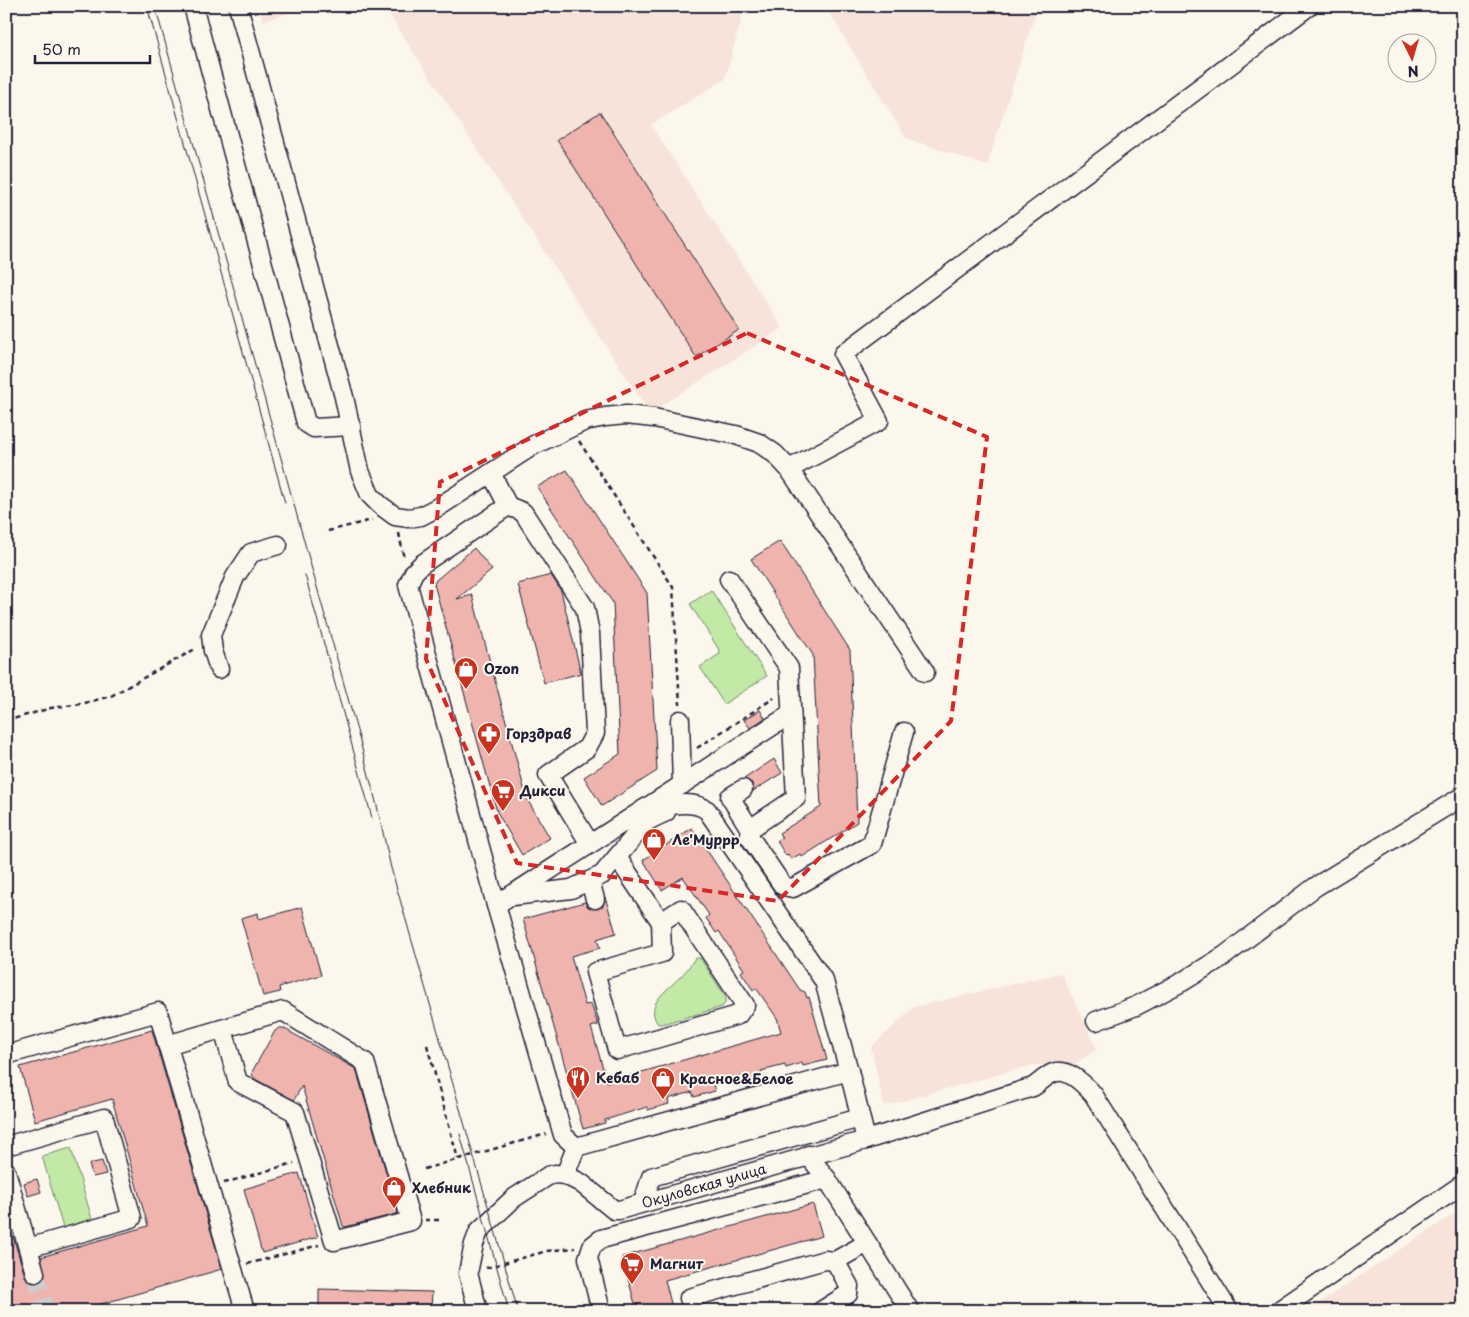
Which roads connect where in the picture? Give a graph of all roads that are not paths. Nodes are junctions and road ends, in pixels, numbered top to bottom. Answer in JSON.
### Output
{"nodes":[{"id":1,"x":193,"y":6,"type":"edge"},
{"id":2,"x":238,"y":6,"type":"edge"},
{"id":3,"x":1309,"y":6,"type":"edge"},
{"id":4,"x":350,"y":426,"type":"junction"},
{"id":5,"x":789,"y":469,"type":"junction"},
{"id":6,"x":491,"y":473,"type":"junction"},
{"id":7,"x":508,"y":506,"type":"junction"},
{"id":8,"x":278,"y":545,"type":"dead end"},
{"id":9,"x":729,"y":578,"type":"dead end"},
{"id":10,"x":218,"y":669,"type":"dead end"},
{"id":11,"x":925,"y":672,"type":"dead end"},
{"id":12,"x":791,"y":714,"type":"junction"},
{"id":13,"x":680,"y":720,"type":"road end"},
{"id":14,"x":904,"y":732,"type":"dead end"},
{"id":15,"x":682,"y":785,"type":"junction"},
{"id":16,"x":744,"y":788,"type":"dead end"},
{"id":17,"x":1463,"y":796,"type":"edge"},
{"id":18,"x":680,"y":805,"type":"junction"},
{"id":19,"x":644,"y":809,"type":"junction"},
{"id":20,"x":750,"y":829,"type":"junction"},
{"id":21,"x":590,"y":844,"type":"junction"},
{"id":22,"x":617,"y":857,"type":"junction"},
{"id":23,"x":590,"y":880,"type":"junction"},
{"id":24,"x":595,"y":899,"type":"dead end"},
{"id":25,"x":503,"y":901,"type":"junction"},
{"id":26,"x":661,"y":922,"type":"junction"},
{"id":27,"x":1096,"y":1021,"type":"dead end"},
{"id":28,"x":223,"y":1029,"type":"junction"},
{"id":29,"x":167,"y":1045,"type":"junction"},
{"id":30,"x":6,"y":1055,"type":"edge"},
{"id":31,"x":849,"y":1071,"type":"junction"},
{"id":32,"x":860,"y":1118,"type":"junction"},
{"id":33,"x":866,"y":1140,"type":"junction"},
{"id":34,"x":6,"y":1146,"type":"edge"},
{"id":35,"x":576,"y":1147,"type":"junction"},
{"id":36,"x":808,"y":1155,"type":"junction"},
{"id":37,"x":6,"y":1171,"type":"edge"},
{"id":38,"x":565,"y":1175,"type":"junction"},
{"id":39,"x":826,"y":1178,"type":"junction"},
{"id":40,"x":1463,"y":1184,"type":"edge"},
{"id":41,"x":643,"y":1203,"type":"junction"},
{"id":42,"x":867,"y":1242,"type":"junction"},
{"id":43,"x":28,"y":1248,"type":"junction"},
{"id":44,"x":835,"y":1261,"type":"junction"},
{"id":45,"x":35,"y":1273,"type":"tunnel mouth"},
{"id":46,"x":244,"y":1311,"type":"edge"},
{"id":47,"x":478,"y":1311,"type":"edge"},
{"id":48,"x":601,"y":1311,"type":"edge"},
{"id":49,"x":693,"y":1311,"type":"edge"},
{"id":50,"x":821,"y":1311,"type":"edge"},
{"id":51,"x":910,"y":1311,"type":"edge"},
{"id":52,"x":1229,"y":1311,"type":"edge"},
{"id":53,"x":1278,"y":1311,"type":"edge"}],
"edges":[{"from":1,"to":4,"type":"street"},
{"from":2,"to":4,"type":"street"},
{"from":3,"to":5,"type":"street"},
{"from":4,"to":6,"type":"street"},
{"from":5,"to":6,"type":"street"},
{"from":5,"to":11,"type":"street"},
{"from":6,"to":7,"type":"street"},
{"from":7,"to":21,"type":"street"},
{"from":7,"to":25,"type":"street"},
{"from":8,"to":10,"type":"street"},
{"from":9,"to":12,"type":"street"},
{"from":12,"to":15,"type":"street"},
{"from":12,"to":20,"type":"street"},
{"from":13,"to":15,"type":"street"},
{"from":14,"to":20,"type":"street"},
{"from":15,"to":19,"type":"street"},
{"from":16,"to":20,"type":"street"},
{"from":17,"to":27,"type":"street"},
{"from":18,"to":19,"type":"street"},
{"from":18,"to":22,"type":"street"},
{"from":18,"to":31,"type":"street"},
{"from":19,"to":21,"type":"street"},
{"from":21,"to":25,"type":"street"},
{"from":22,"to":23,"type":"street"},
{"from":22,"to":26,"type":"street"},
{"from":23,"to":24,"type":"street"},
{"from":23,"to":25,"type":"street"},
{"from":25,"to":35,"type":"street"},
{"from":26,"to":26,"type":"street"},
{"from":28,"to":28,"type":"street"},
{"from":28,"to":29,"type":"street"},
{"from":29,"to":30,"type":"street"},
{"from":29,"to":46,"type":"street"},
{"from":31,"to":32,"type":"street"},
{"from":31,"to":35,"type":"street"},
{"from":32,"to":33,"type":"street"},
{"from":32,"to":41,"type":"street"},
{"from":33,"to":36,"type":"street","name":"Окуловская улица"},
{"from":33,"to":52,"type":"street","name":"Окуловская улица"},
{"from":34,"to":43,"type":"street"},
{"from":35,"to":38,"type":"street"},
{"from":36,"to":39,"type":"street"},
{"from":36,"to":41,"type":"street","name":"Окуловская улица"},
{"from":37,"to":43,"type":"street"},
{"from":38,"to":41,"type":"street","name":"Окуловская улица"},
{"from":38,"to":47,"type":"street"},
{"from":39,"to":42,"type":"street"},
{"from":39,"to":48,"type":"street"},
{"from":40,"to":53,"type":"street"},
{"from":42,"to":44,"type":"street"},
{"from":42,"to":51,"type":"street"},
{"from":43,"to":45,"type":"street"},
{"from":44,"to":49,"type":"street"},
{"from":44,"to":50,"type":"street"}]}
